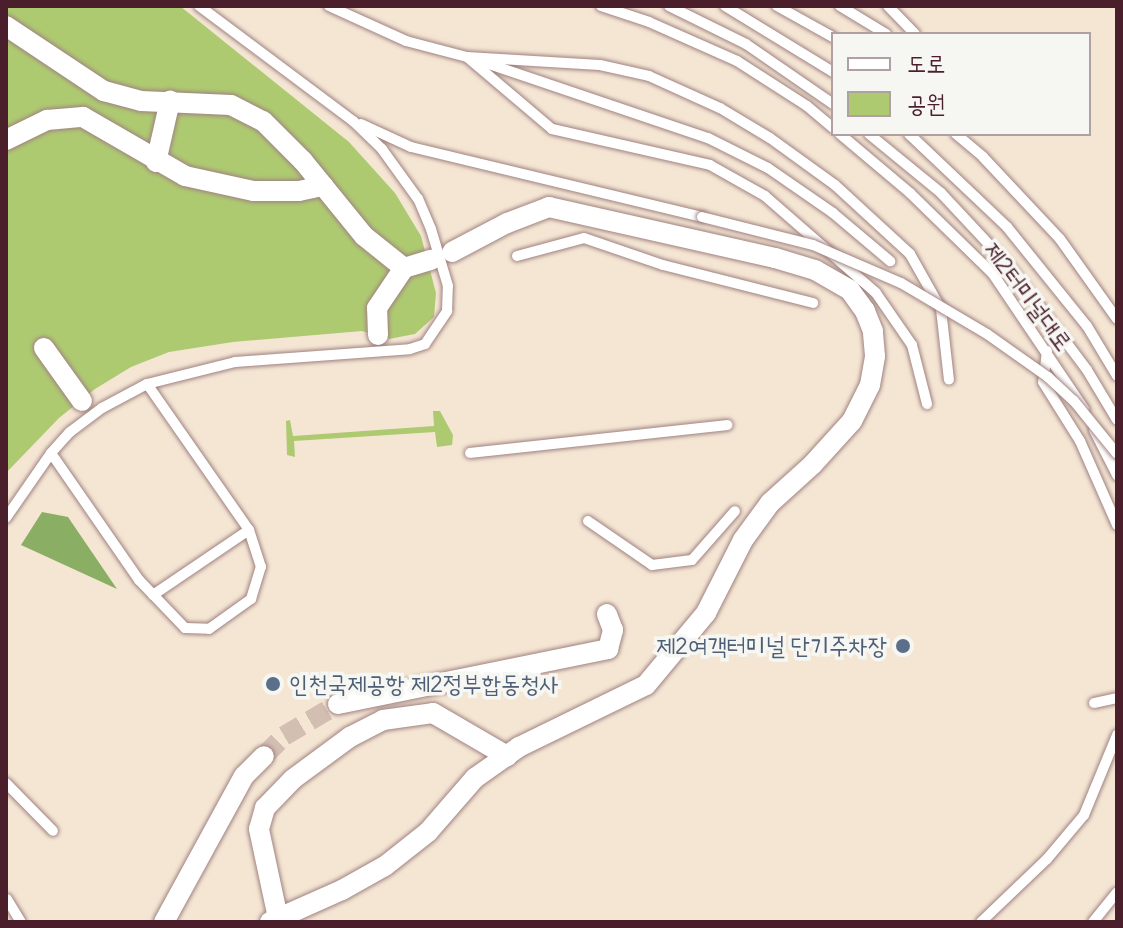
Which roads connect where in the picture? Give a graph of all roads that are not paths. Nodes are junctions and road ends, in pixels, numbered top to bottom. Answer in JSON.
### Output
{"nodes":[{"id":1,"x":199,"y":6,"type":"edge"},
{"id":2,"x":329,"y":6,"type":"edge"},
{"id":3,"x":601,"y":6,"type":"edge"},
{"id":4,"x":669,"y":6,"type":"edge"},
{"id":5,"x":725,"y":6,"type":"edge"},
{"id":6,"x":777,"y":6,"type":"edge"},
{"id":7,"x":840,"y":6,"type":"edge"},
{"id":8,"x":888,"y":6,"type":"edge"},
{"id":9,"x":6,"y":26,"type":"edge"},
{"id":10,"x":883,"y":32,"type":"edge"},
{"id":11,"x":913,"y":32,"type":"edge"},
{"id":12,"x":831,"y":36,"type":"edge"},
{"id":13,"x":467,"y":57,"type":"junction"},
{"id":14,"x":831,"y":71,"type":"edge"},
{"id":15,"x":89,"y":84,"type":"junction"},
{"id":16,"x":170,"y":101,"type":"junction"},
{"id":17,"x":831,"y":103,"type":"edge"},
{"id":18,"x":83,"y":117,"type":"junction"},
{"id":19,"x":353,"y":121,"type":"junction"},
{"id":20,"x":831,"y":126,"type":"edge"},
{"id":21,"x":842,"y":136,"type":"edge"},
{"id":22,"x":871,"y":136,"type":"edge"},
{"id":23,"x":911,"y":136,"type":"edge"},
{"id":24,"x":958,"y":136,"type":"edge"},
{"id":25,"x":6,"y":140,"type":"edge"},
{"id":26,"x":156,"y":162,"type":"junction"},
{"id":27,"x":323,"y":186,"type":"junction"},
{"id":28,"x":452,"y":252,"type":"dead end"},
{"id":29,"x":517,"y":256,"type":"dead end"},
{"id":30,"x":431,"y":260,"type":"dead end"},
{"id":31,"x":890,"y":261,"type":"dead end"},
{"id":32,"x":404,"y":268,"type":"junction"},
{"id":33,"x":813,"y":303,"type":"dead end"},
{"id":34,"x":1117,"y":319,"type":"edge"},
{"id":35,"x":378,"y":335,"type":"dead end"},
{"id":36,"x":44,"y":348,"type":"dead end"},
{"id":37,"x":1047,"y":351,"type":"junction"},
{"id":38,"x":1117,"y":376,"type":"edge"},
{"id":39,"x":949,"y":380,"type":"dead end"},
{"id":40,"x":147,"y":384,"type":"junction"},
{"id":41,"x":82,"y":401,"type":"dead end"},
{"id":42,"x":927,"y":404,"type":"dead end"},
{"id":43,"x":1117,"y":420,"type":"edge"},
{"id":44,"x":727,"y":425,"type":"dead end"},
{"id":45,"x":51,"y":453,"type":"junction"},
{"id":46,"x":470,"y":453,"type":"dead end"},
{"id":47,"x":1117,"y":454,"type":"edge"},
{"id":48,"x":1117,"y":475,"type":"edge"},
{"id":49,"x":735,"y":511,"type":"dead end"},
{"id":50,"x":6,"y":518,"type":"edge"},
{"id":51,"x":588,"y":521,"type":"dead end"},
{"id":52,"x":1117,"y":525,"type":"edge"},
{"id":53,"x":249,"y":530,"type":"junction"},
{"id":54,"x":153,"y":595,"type":"junction"},
{"id":55,"x":607,"y":614,"type":"dead end"},
{"id":56,"x":1117,"y":698,"type":"edge"},
{"id":57,"x":1094,"y":703,"type":"dead end"},
{"id":58,"x":338,"y":704,"type":"tunnel mouth"},
{"id":59,"x":1117,"y":735,"type":"edge"},
{"id":60,"x":264,"y":756,"type":"tunnel mouth"},
{"id":61,"x":507,"y":756,"type":"junction"},
{"id":62,"x":6,"y":783,"type":"edge"},
{"id":63,"x":53,"y":831,"type":"dead end"},
{"id":64,"x":1117,"y":892,"type":"edge"},
{"id":65,"x":7,"y":899,"type":"edge"},
{"id":66,"x":274,"y":920,"type":"edge"},
{"id":67,"x":21,"y":922,"type":"edge"},
{"id":68,"x":164,"y":922,"type":"edge"},
{"id":69,"x":981,"y":922,"type":"edge"},
{"id":70,"x":1093,"y":922,"type":"edge"}],
"edges":[{"from":1,"to":19,"type":"lane"},
{"from":2,"to":13,"type":"lane"},
{"from":3,"to":20,"type":"lane"},
{"from":4,"to":17,"type":"lane"},
{"from":5,"to":14,"type":"lane"},
{"from":6,"to":12,"type":"lane"},
{"from":7,"to":10,"type":"lane"},
{"from":8,"to":11,"type":"lane"},
{"from":9,"to":15,"type":"street"},
{"from":13,"to":31,"type":"lane"},
{"from":13,"to":39,"type":"lane"},
{"from":13,"to":42,"type":"lane"},
{"from":15,"to":16,"type":"street"},
{"from":15,"to":18,"type":"street"},
{"from":16,"to":26,"type":"street"},
{"from":16,"to":27,"type":"street"},
{"from":18,"to":25,"type":"street"},
{"from":18,"to":26,"type":"street"},
{"from":19,"to":40,"type":"lane"},
{"from":19,"to":47,"type":"lane","bridge":true},
{"from":21,"to":37,"type":"lane","name":"제2터미널대로"},
{"from":22,"to":43,"type":"lane"},
{"from":23,"to":38,"type":"lane","name":"제2터미널대로"},
{"from":24,"to":34,"type":"lane"},
{"from":26,"to":27,"type":"street"},
{"from":27,"to":32,"type":"street"},
{"from":28,"to":61,"type":"street"},
{"from":29,"to":33,"type":"lane"},
{"from":30,"to":32,"type":"street"},
{"from":32,"to":35,"type":"street"},
{"from":36,"to":41,"type":"street"},
{"from":37,"to":48,"type":"lane","name":"제2터미널대로"},
{"from":37,"to":52,"type":"lane"},
{"from":40,"to":45,"type":"lane"},
{"from":40,"to":53,"type":"lane"},
{"from":44,"to":46,"type":"lane"},
{"from":45,"to":50,"type":"lane"},
{"from":45,"to":54,"type":"lane"},
{"from":49,"to":51,"type":"lane"},
{"from":53,"to":54,"type":"lane"},
{"from":53,"to":54,"type":"lane"},
{"from":55,"to":58,"type":"street"},
{"from":56,"to":57,"type":"lane"},
{"from":59,"to":69,"type":"lane"},
{"from":60,"to":68,"type":"street"},
{"from":61,"to":66,"type":"street"},
{"from":61,"to":66,"type":"street"},
{"from":62,"to":63,"type":"lane"},
{"from":64,"to":70,"type":"lane"},
{"from":65,"to":67,"type":"lane"}]}
